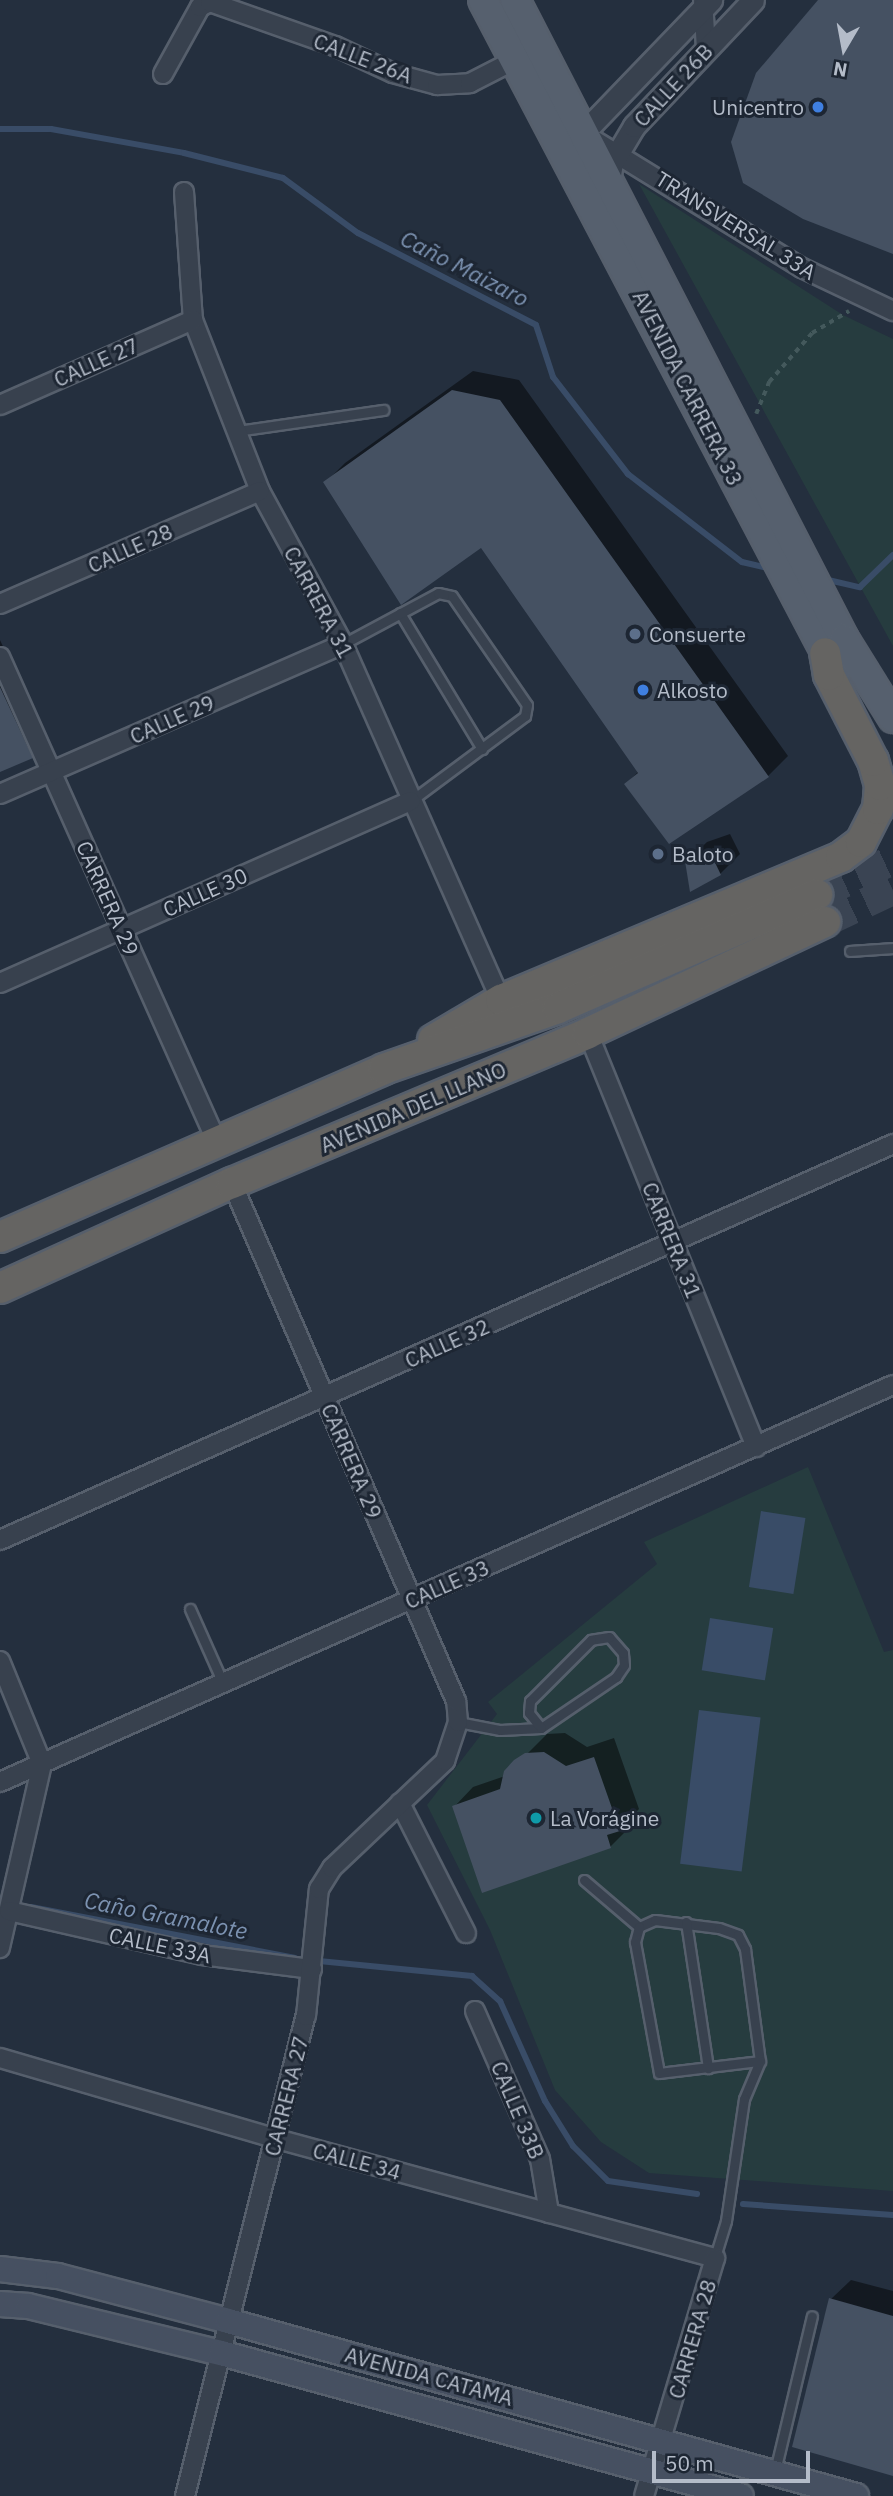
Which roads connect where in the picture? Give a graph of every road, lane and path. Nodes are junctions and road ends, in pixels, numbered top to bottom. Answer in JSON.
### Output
{"nodes":[{"id":1,"x":483,"y":0,"type":"edge"},
{"id":2,"x":514,"y":0,"type":"edge"},
{"id":3,"x":753,"y":0,"type":"edge"},
{"id":4,"x":707,"y":2,"type":"edge"},
{"id":5,"x":706,"y":50,"type":"junction"},
{"id":6,"x":515,"y":60,"type":"junction"},
{"id":7,"x":163,"y":74,"type":"dead end"},
{"id":8,"x":583,"y":133,"type":"junction"},
{"id":9,"x":618,"y":152,"type":"junction"},
{"id":10,"x":610,"y":180,"type":"junction"},
{"id":11,"x":184,"y":192,"type":"dead end"},
{"id":12,"x":869,"y":300,"type":"junction"},
{"id":13,"x":893,"y":311,"type":"edge"},
{"id":14,"x":193,"y":320,"type":"junction"},
{"id":15,"x":0,"y":405,"type":"edge"},
{"id":16,"x":383,"y":410,"type":"dead end"},
{"id":17,"x":237,"y":431,"type":"junction"},
{"id":18,"x":744,"y":443,"type":"junction"},
{"id":19,"x":260,"y":491,"type":"junction"},
{"id":20,"x":809,"y":596,"type":"junction"},
{"id":21,"x":0,"y":604,"type":"edge"},
{"id":22,"x":400,"y":613,"type":"junction"},
{"id":23,"x":343,"y":644,"type":"junction"},
{"id":24,"x":825,"y":653,"type":"junction"},
{"id":25,"x":0,"y":657,"type":"edge"},
{"id":26,"x":893,"y":718,"type":"edge"},
{"id":27,"x":482,"y":749,"type":"junction"},
{"id":28,"x":51,"y":772,"type":"junction"},
{"id":29,"x":893,"y":776,"type":"edge"},
{"id":30,"x":0,"y":794,"type":"edge"},
{"id":31,"x":411,"y":801,"type":"junction"},
{"id":32,"x":121,"y":929,"type":"junction"},
{"id":33,"x":893,"y":948,"type":"edge"},
{"id":34,"x":850,"y":951,"type":"dead end"},
{"id":35,"x":0,"y":983,"type":"edge"},
{"id":36,"x":501,"y":1000,"type":"junction"},
{"id":37,"x":588,"y":1033,"type":"junction"},
{"id":38,"x":384,"y":1069,"type":"junction"},
{"id":39,"x":216,"y":1140,"type":"junction"},
{"id":40,"x":893,"y":1144,"type":"edge"},
{"id":41,"x":232,"y":1183,"type":"junction"},
{"id":42,"x":0,"y":1237,"type":"edge"},
{"id":43,"x":673,"y":1243,"type":"junction"},
{"id":44,"x":0,"y":1288,"type":"edge"},
{"id":45,"x":893,"y":1385,"type":"edge"},
{"id":46,"x":324,"y":1397,"type":"junction"},
{"id":47,"x":756,"y":1447,"type":"junction"},
{"id":48,"x":0,"y":1540,"type":"edge"},
{"id":49,"x":412,"y":1600,"type":"junction"},
{"id":50,"x":190,"y":1609,"type":"dead end"},
{"id":51,"x":0,"y":1661,"type":"edge"},
{"id":52,"x":223,"y":1683,"type":"junction"},
{"id":53,"x":458,"y":1721,"type":"junction"},
{"id":54,"x":541,"y":1728,"type":"junction"},
{"id":55,"x":455,"y":1742,"type":"joint"},
{"id":56,"x":42,"y":1764,"type":"junction"},
{"id":57,"x":0,"y":1782,"type":"edge"},
{"id":58,"x":400,"y":1803,"type":"junction"},
{"id":59,"x":584,"y":1880,"type":"dead end"},
{"id":60,"x":9,"y":1911,"type":"junction"},
{"id":61,"x":686,"y":1922,"type":"junction"},
{"id":62,"x":639,"y":1927,"type":"junction"},
{"id":63,"x":466,"y":1933,"type":"dead end"},
{"id":64,"x":0,"y":1948,"type":"edge"},
{"id":65,"x":312,"y":1969,"type":"junction"},
{"id":66,"x":475,"y":2011,"type":"dead end"},
{"id":67,"x":0,"y":2057,"type":"edge"},
{"id":68,"x":760,"y":2061,"type":"junction"},
{"id":69,"x":708,"y":2068,"type":"junction"},
{"id":70,"x":277,"y":2139,"type":"junction"},
{"id":71,"x":549,"y":2213,"type":"junction"},
{"id":72,"x":715,"y":2258,"type":"junction"},
{"id":73,"x":0,"y":2269,"type":"edge"},
{"id":74,"x":0,"y":2304,"type":"edge"},
{"id":75,"x":812,"y":2316,"type":"dead end"},
{"id":76,"x":228,"y":2321,"type":"junction"},
{"id":77,"x":221,"y":2353,"type":"junction"},
{"id":78,"x":663,"y":2440,"type":"junction"},
{"id":79,"x":653,"y":2470,"type":"junction"},
{"id":80,"x":775,"y":2473,"type":"junction"},
{"id":81,"x":186,"y":2496,"type":"edge"},
{"id":82,"x":644,"y":2496,"type":"edge"},
{"id":83,"x":741,"y":2496,"type":"edge"},
{"id":84,"x":856,"y":2496,"type":"edge"}],
"edges":[{"from":1,"to":6,"type":"main road","name":"AVENIDA CARRERA 33"},
{"from":2,"to":8,"type":"main road","name":"AVENIDA CARRERA 33"},
{"from":3,"to":5,"type":"street","name":"CALLE 26B"},
{"from":4,"to":5,"type":"street"},
{"from":4,"to":8,"type":"street","name":"CALLE 26B"},
{"from":5,"to":9,"type":"street","name":"CALLE 26B"},
{"from":6,"to":7,"type":"street","name":"CALLE 26A"},
{"from":6,"to":20,"type":"main road","name":"AVENIDA CARRERA 33"},
{"from":8,"to":9,"type":"street","name":"TRANSVERSAL 33A"},
{"from":8,"to":10,"type":"main road","name":"AVENIDA CARRERA 33"},
{"from":9,"to":10,"type":"street","name":"CALLE 26B"},
{"from":9,"to":12,"type":"street","name":"TRANSVERSAL 33A"},
{"from":10,"to":18,"type":"main road","name":"AVENIDA CARRERA 33"},
{"from":11,"to":14,"type":"street","name":"CARRERA 31"},
{"from":12,"to":13,"type":"street","name":"TRANSVERSAL 33A"},
{"from":12,"to":18,"type":"path"},
{"from":14,"to":15,"type":"street","name":"CALLE 27"},
{"from":14,"to":17,"type":"street","name":"CARRERA 31"},
{"from":16,"to":17,"type":"lane"},
{"from":17,"to":19,"type":"street","name":"CARRERA 31"},
{"from":18,"to":20,"type":"main road","name":"AVENIDA CARRERA 33"},
{"from":19,"to":21,"type":"street","name":"CALLE 28"},
{"from":19,"to":23,"type":"street","name":"CARRERA 31"},
{"from":20,"to":24,"type":"main road","name":"AVENIDA CARRERA 33"},
{"from":20,"to":26,"type":"main road","name":"AVENIDA CARRERA 33"},
{"from":22,"to":23,"type":"lane"},
{"from":22,"to":27,"type":"lane"},
{"from":22,"to":27,"type":"lane"},
{"from":23,"to":28,"type":"street","name":"CALLE 29"},
{"from":23,"to":31,"type":"street","name":"CARRERA 31"},
{"from":24,"to":29,"type":"main road","name":"AVENIDA CARRERA 33"},
{"from":24,"to":36,"type":"highway"},
{"from":25,"to":28,"type":"street","name":"CARRERA 29"},
{"from":27,"to":31,"type":"lane"},
{"from":28,"to":30,"type":"street","name":"CALLE 29"},
{"from":28,"to":32,"type":"street","name":"CARRERA 29"},
{"from":31,"to":32,"type":"street","name":"CALLE 30"},
{"from":31,"to":36,"type":"street","name":"CARRERA 31"},
{"from":32,"to":35,"type":"street","name":"CALLE 30"},
{"from":32,"to":39,"type":"street","name":"CARRERA 29"},
{"from":33,"to":34,"type":"lane"},
{"from":36,"to":38,"type":"highway"},
{"from":37,"to":38,"type":"highway","name":"AVENIDA DEL LLANO"},
{"from":37,"to":41,"type":"highway","name":"AVENIDA DEL LLANO"},
{"from":37,"to":43,"type":"street","name":"CARRERA 31"},
{"from":38,"to":39,"type":"highway","name":"AVENIDA DEL LLANO"},
{"from":39,"to":42,"type":"highway","name":"AVENIDA DEL LLANO"},
{"from":40,"to":43,"type":"street","name":"CALLE 32"},
{"from":41,"to":44,"type":"highway","name":"AVENIDA DEL LLANO"},
{"from":41,"to":46,"type":"street","name":"CARRERA 29"},
{"from":43,"to":46,"type":"street","name":"CALLE 32"},
{"from":43,"to":47,"type":"street","name":"CARRERA 31"},
{"from":45,"to":47,"type":"street","name":"CALLE 33"},
{"from":46,"to":48,"type":"street","name":"CALLE 32"},
{"from":46,"to":49,"type":"street","name":"CARRERA 29"},
{"from":47,"to":49,"type":"street","name":"CALLE 33"},
{"from":49,"to":52,"type":"street","name":"CALLE 33"},
{"from":49,"to":53,"type":"street","name":"CARRERA 29"},
{"from":50,"to":52,"type":"lane"},
{"from":51,"to":56,"type":"street"},
{"from":52,"to":56,"type":"street","name":"CALLE 33"},
{"from":53,"to":54,"type":"lane"},
{"from":53,"to":55,"type":"street","name":"CARRERA 29"},
{"from":54,"to":54,"type":"lane"},
{"from":55,"to":58,"type":"street","name":"CARRERA 27"},
{"from":56,"to":57,"type":"street","name":"CALLE 33"},
{"from":56,"to":60,"type":"street"},
{"from":58,"to":63,"type":"street"},
{"from":58,"to":65,"type":"street","name":"CARRERA 27"},
{"from":59,"to":62,"type":"lane"},
{"from":60,"to":64,"type":"street"},
{"from":60,"to":65,"type":"street","name":"CALLE 33A"},
{"from":61,"to":62,"type":"lane"},
{"from":61,"to":68,"type":"lane"},
{"from":61,"to":69,"type":"lane"},
{"from":62,"to":69,"type":"lane"},
{"from":65,"to":70,"type":"street","name":"CARRERA 27"},
{"from":66,"to":71,"type":"street","name":"CALLE 33B"},
{"from":67,"to":70,"type":"street","name":"CALLE 34"},
{"from":68,"to":69,"type":"lane"},
{"from":68,"to":72,"type":"lane","name":"CARRERA 28"},
{"from":70,"to":71,"type":"street","name":"CALLE 34"},
{"from":70,"to":76,"type":"street","name":"CARRERA 27"},
{"from":71,"to":72,"type":"street","name":"CALLE 34"},
{"from":72,"to":78,"type":"street","name":"CARRERA 28"},
{"from":73,"to":76,"type":"main road","name":"AVENIDA CATAMA"},
{"from":74,"to":77,"type":"main road","name":"AVENIDA CATAMA"},
{"from":75,"to":80,"type":"lane"},
{"from":76,"to":77,"type":"street","name":"CARRERA 27"},
{"from":76,"to":78,"type":"main road","name":"AVENIDA CATAMA"},
{"from":77,"to":79,"type":"main road","name":"AVENIDA CATAMA"},
{"from":77,"to":81,"type":"street","name":"CARRERA 27"},
{"from":78,"to":79,"type":"street","name":"CARRERA 28"},
{"from":78,"to":80,"type":"main road","name":"AVENIDA CATAMA"},
{"from":79,"to":82,"type":"street","name":"CARRERA 28"},
{"from":79,"to":83,"type":"main road","name":"AVENIDA CATAMA"},
{"from":80,"to":84,"type":"main road","name":"AVENIDA CATAMA"}]}
